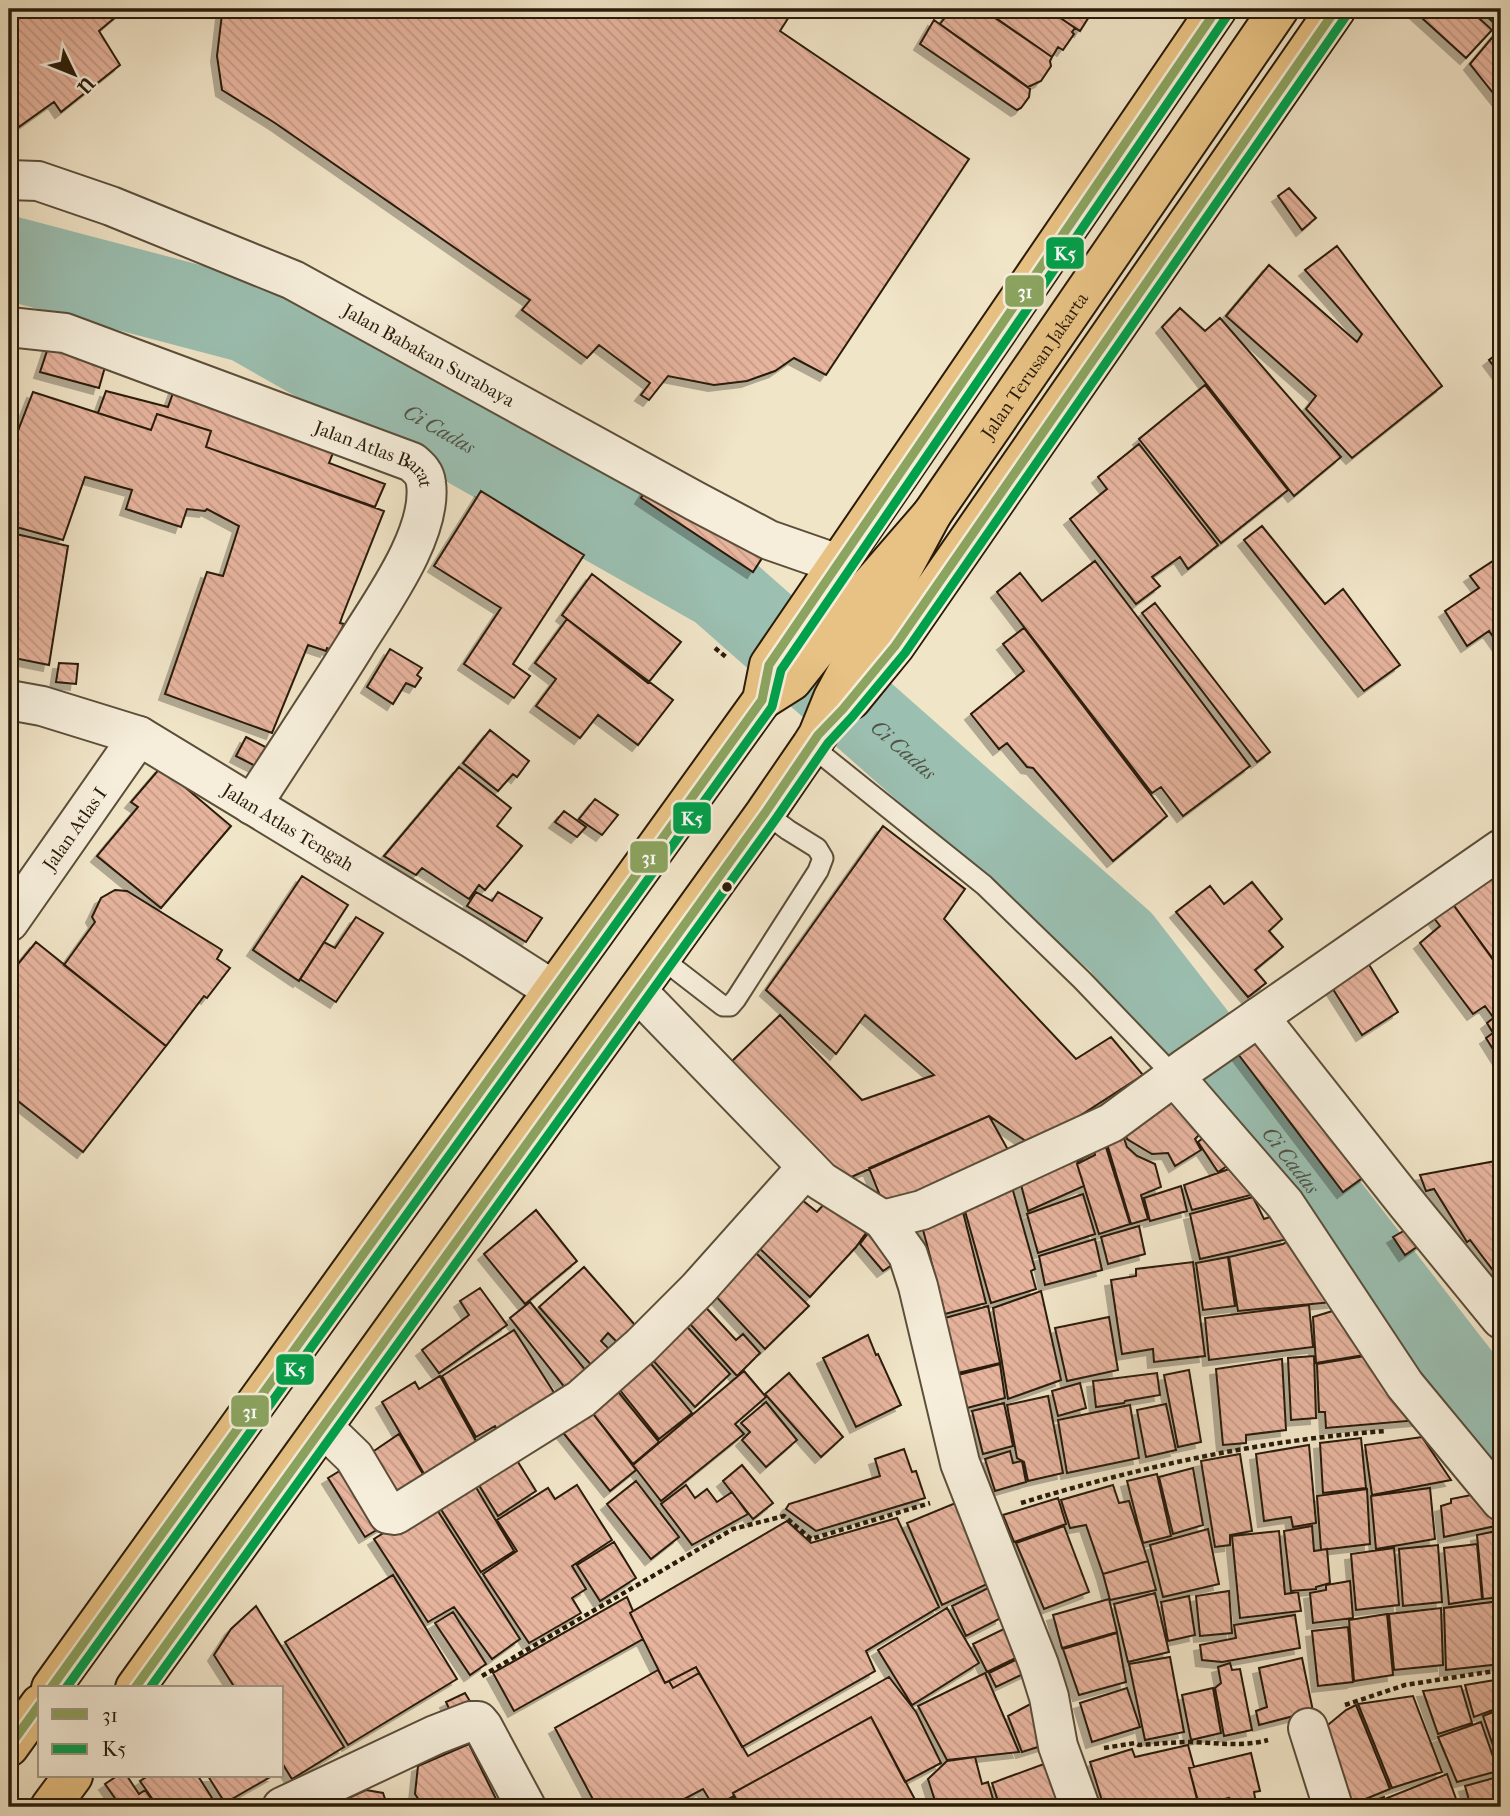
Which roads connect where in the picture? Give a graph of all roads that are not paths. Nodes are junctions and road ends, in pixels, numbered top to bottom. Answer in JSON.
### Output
{"nodes":[{"id":1,"x":1217,"y":9,"type":"edge"},
{"id":2,"x":1279,"y":9,"type":"edge"},
{"id":3,"x":1336,"y":9,"type":"edge"},
{"id":4,"x":9,"y":180,"type":"edge"},
{"id":5,"x":9,"y":327,"type":"edge"},
{"id":6,"x":853,"y":610,"type":"junction"},
{"id":7,"x":9,"y":700,"type":"edge"},
{"id":8,"x":826,"y":722,"type":"junction"},
{"id":9,"x":139,"y":736,"type":"junction"},
{"id":10,"x":252,"y":805,"type":"junction"},
{"id":11,"x":765,"y":813,"type":"junction"},
{"id":12,"x":1501,"y":849,"type":"edge"},
{"id":13,"x":9,"y":922,"type":"edge"},
{"id":14,"x":661,"y":958,"type":"junction"},
{"id":15,"x":553,"y":990,"type":"junction"},
{"id":16,"x":636,"y":991,"type":"junction"},
{"id":17,"x":1256,"y":1019,"type":"junction"},
{"id":18,"x":1181,"y":1071,"type":"junction"},
{"id":19,"x":807,"y":1167,"type":"junction"},
{"id":20,"x":883,"y":1220,"type":"junction"},
{"id":21,"x":1501,"y":1320,"type":"edge"},
{"id":22,"x":323,"y":1427,"type":"junction"},
{"id":23,"x":1501,"y":1500,"type":"edge"},
{"id":24,"x":52,"y":1686,"type":"edge"},
{"id":25,"x":136,"y":1686,"type":"edge"},
{"id":26,"x":38,"y":1707,"type":"edge"},
{"id":27,"x":1307,"y":1728,"type":"dead end"},
{"id":28,"x":9,"y":1747,"type":"edge"},
{"id":29,"x":72,"y":1778,"type":"edge"},
{"id":30,"x":50,"y":1807,"type":"edge"},
{"id":31,"x":282,"y":1807,"type":"edge"},
{"id":32,"x":526,"y":1807,"type":"edge"},
{"id":33,"x":1080,"y":1807,"type":"edge"},
{"id":34,"x":1333,"y":1807,"type":"edge"}],
"edges":[{"from":1,"to":6,"type":"main road"},
{"from":2,"to":6,"type":"main road","name":"Jalan Terusan Jakarta"},
{"from":3,"to":6,"type":"main road"},
{"from":4,"to":6,"type":"street","name":"Jalan Babakan Surabaya"},
{"from":5,"to":10,"type":"street","name":"Jalan Atlas Barat"},
{"from":6,"to":8,"type":"main road"},
{"from":6,"to":15,"type":"main road"},
{"from":7,"to":9,"type":"street","name":"Jalan Atlas Tengah"},
{"from":8,"to":11,"type":"main road"},
{"from":8,"to":18,"type":"lane"},
{"from":9,"to":10,"type":"street","name":"Jalan Atlas Tengah"},
{"from":9,"to":13,"type":"street","name":"Jalan Atlas I"},
{"from":10,"to":15,"type":"street","name":"Jalan Atlas Tengah"},
{"from":11,"to":14,"type":"main road"},
{"from":11,"to":14,"type":"lane"},
{"from":12,"to":17,"type":"street"},
{"from":14,"to":16,"type":"main road"},
{"from":15,"to":24,"type":"main road"},
{"from":16,"to":19,"type":"street"},
{"from":16,"to":22,"type":"main road"},
{"from":17,"to":18,"type":"street"},
{"from":17,"to":21,"type":"street"},
{"from":18,"to":20,"type":"street"},
{"from":18,"to":23,"type":"street"},
{"from":19,"to":20,"type":"street"},
{"from":19,"to":22,"type":"street"},
{"from":20,"to":33,"type":"street"},
{"from":22,"to":25,"type":"main road"},
{"from":26,"to":28,"type":"main road"},
{"from":27,"to":34,"type":"street"},
{"from":29,"to":30,"type":"main road"},
{"from":31,"to":32,"type":"street"}]}
